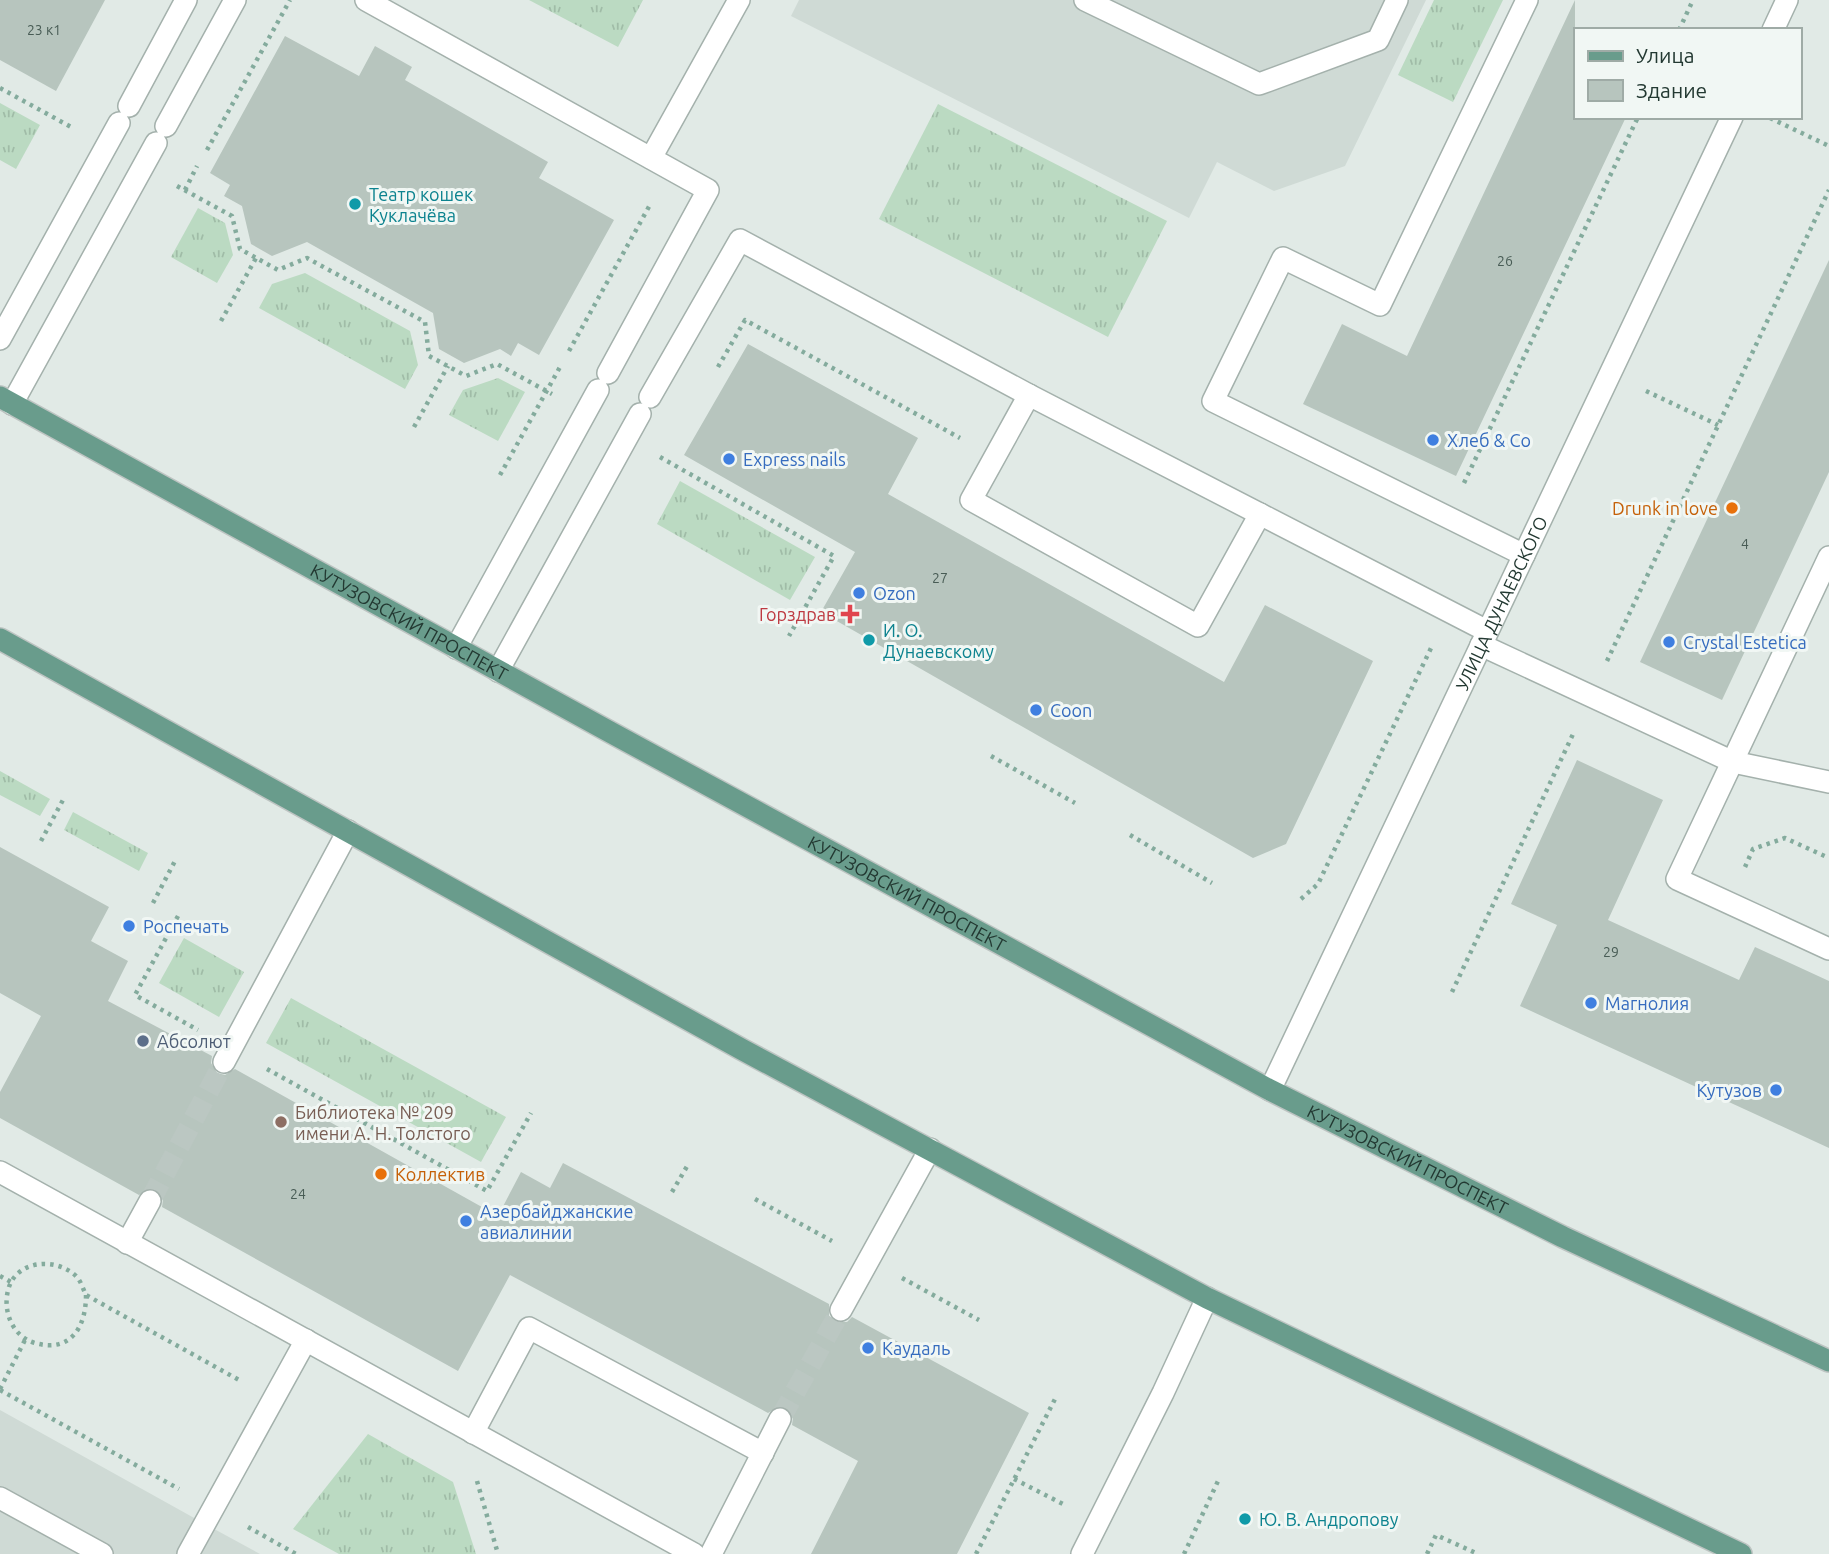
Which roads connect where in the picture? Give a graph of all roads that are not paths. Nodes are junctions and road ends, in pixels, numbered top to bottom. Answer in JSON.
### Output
{"nodes":[{"id":1,"x":186,"y":0,"type":"edge"},
{"id":2,"x":235,"y":0,"type":"edge"},
{"id":3,"x":366,"y":0,"type":"edge"},
{"id":4,"x":739,"y":0,"type":"edge"},
{"id":5,"x":1085,"y":0,"type":"edge"},
{"id":6,"x":1397,"y":0,"type":"edge"},
{"id":7,"x":1527,"y":0,"type":"edge"},
{"id":8,"x":1787,"y":0,"type":"edge"},
{"id":9,"x":1774,"y":28,"type":"edge"},
{"id":10,"x":1731,"y":119,"type":"edge"},
{"id":11,"x":660,"y":163,"type":"junction"},
{"id":12,"x":0,"y":339,"type":"edge"},
{"id":13,"x":1029,"y":395,"type":"junction"},
{"id":14,"x":6,"y":401,"type":"edge"},
{"id":15,"x":1260,"y":514,"type":"junction"},
{"id":16,"x":1524,"y":555,"type":"junction"},
{"id":17,"x":1829,"y":557,"type":"edge"},
{"id":18,"x":1484,"y":638,"type":"junction"},
{"id":19,"x":0,"y":639,"type":"edge"},
{"id":20,"x":456,"y":648,"type":"junction"},
{"id":21,"x":498,"y":671,"type":"junction"},
{"id":22,"x":1733,"y":762,"type":"junction"},
{"id":23,"x":1829,"y":782,"type":"edge"},
{"id":24,"x":348,"y":831,"type":"junction"},
{"id":25,"x":1829,"y":949,"type":"edge"},
{"id":26,"x":224,"y":1062,"type":"tunnel mouth"},
{"id":27,"x":1270,"y":1090,"type":"junction"},
{"id":28,"x":930,"y":1149,"type":"junction"},
{"id":29,"x":0,"y":1172,"type":"edge"},
{"id":30,"x":150,"y":1201,"type":"tunnel mouth"},
{"id":31,"x":127,"y":1242,"type":"junction"},
{"id":32,"x":1207,"y":1297,"type":"junction"},
{"id":33,"x":841,"y":1310,"type":"tunnel mouth"},
{"id":34,"x":306,"y":1340,"type":"junction"},
{"id":35,"x":1829,"y":1361,"type":"edge"},
{"id":36,"x":780,"y":1419,"type":"tunnel mouth"},
{"id":37,"x":474,"y":1433,"type":"junction"},
{"id":38,"x":763,"y":1453,"type":"junction"},
{"id":39,"x":0,"y":1498,"type":"edge"},
{"id":40,"x":102,"y":1554,"type":"edge"},
{"id":41,"x":188,"y":1554,"type":"edge"},
{"id":42,"x":694,"y":1554,"type":"edge"},
{"id":43,"x":711,"y":1554,"type":"edge"},
{"id":44,"x":1082,"y":1554,"type":"edge"},
{"id":45,"x":1741,"y":1554,"type":"edge"}],
"edges":[{"from":1,"to":12,"type":"street"},
{"from":2,"to":14,"type":"street"},
{"from":3,"to":11,"type":"street"},
{"from":4,"to":11,"type":"street"},
{"from":5,"to":6,"type":"street"},
{"from":7,"to":16,"type":"street"},
{"from":8,"to":9,"type":"street"},
{"from":10,"to":16,"type":"street","name":"УЛИЦА ДУНАЕВСКОГО"},
{"from":11,"to":20,"type":"street"},
{"from":13,"to":15,"type":"street"},
{"from":13,"to":15,"type":"street"},
{"from":13,"to":21,"type":"street"},
{"from":14,"to":20,"type":"main road","name":"КУТУЗОВСКИЙ ПРОСПЕКТ"},
{"from":15,"to":18,"type":"street"},
{"from":16,"to":18,"type":"street","name":"УЛИЦА ДУНАЕВСКОГО"},
{"from":17,"to":22,"type":"street"},
{"from":18,"to":22,"type":"street"},
{"from":18,"to":27,"type":"street","name":"УЛИЦА ДУНАЕВСКОГО"},
{"from":19,"to":24,"type":"main road"},
{"from":20,"to":21,"type":"main road","name":"КУТУЗОВСКИЙ ПРОСПЕКТ"},
{"from":21,"to":27,"type":"main road","name":"КУТУЗОВСКИЙ ПРОСПЕКТ"},
{"from":22,"to":23,"type":"street"},
{"from":22,"to":25,"type":"street"},
{"from":24,"to":26,"type":"street"},
{"from":24,"to":28,"type":"main road"},
{"from":27,"to":35,"type":"main road","name":"КУТУЗОВСКИЙ ПРОСПЕКТ"},
{"from":28,"to":32,"type":"main road"},
{"from":28,"to":33,"type":"street"},
{"from":29,"to":31,"type":"street"},
{"from":30,"to":31,"type":"street"},
{"from":31,"to":34,"type":"street"},
{"from":32,"to":44,"type":"street"},
{"from":32,"to":45,"type":"main road"},
{"from":34,"to":37,"type":"street"},
{"from":34,"to":41,"type":"street"},
{"from":36,"to":38,"type":"street"},
{"from":37,"to":38,"type":"street"},
{"from":37,"to":42,"type":"street"},
{"from":38,"to":43,"type":"street"},
{"from":39,"to":40,"type":"street"}]}
